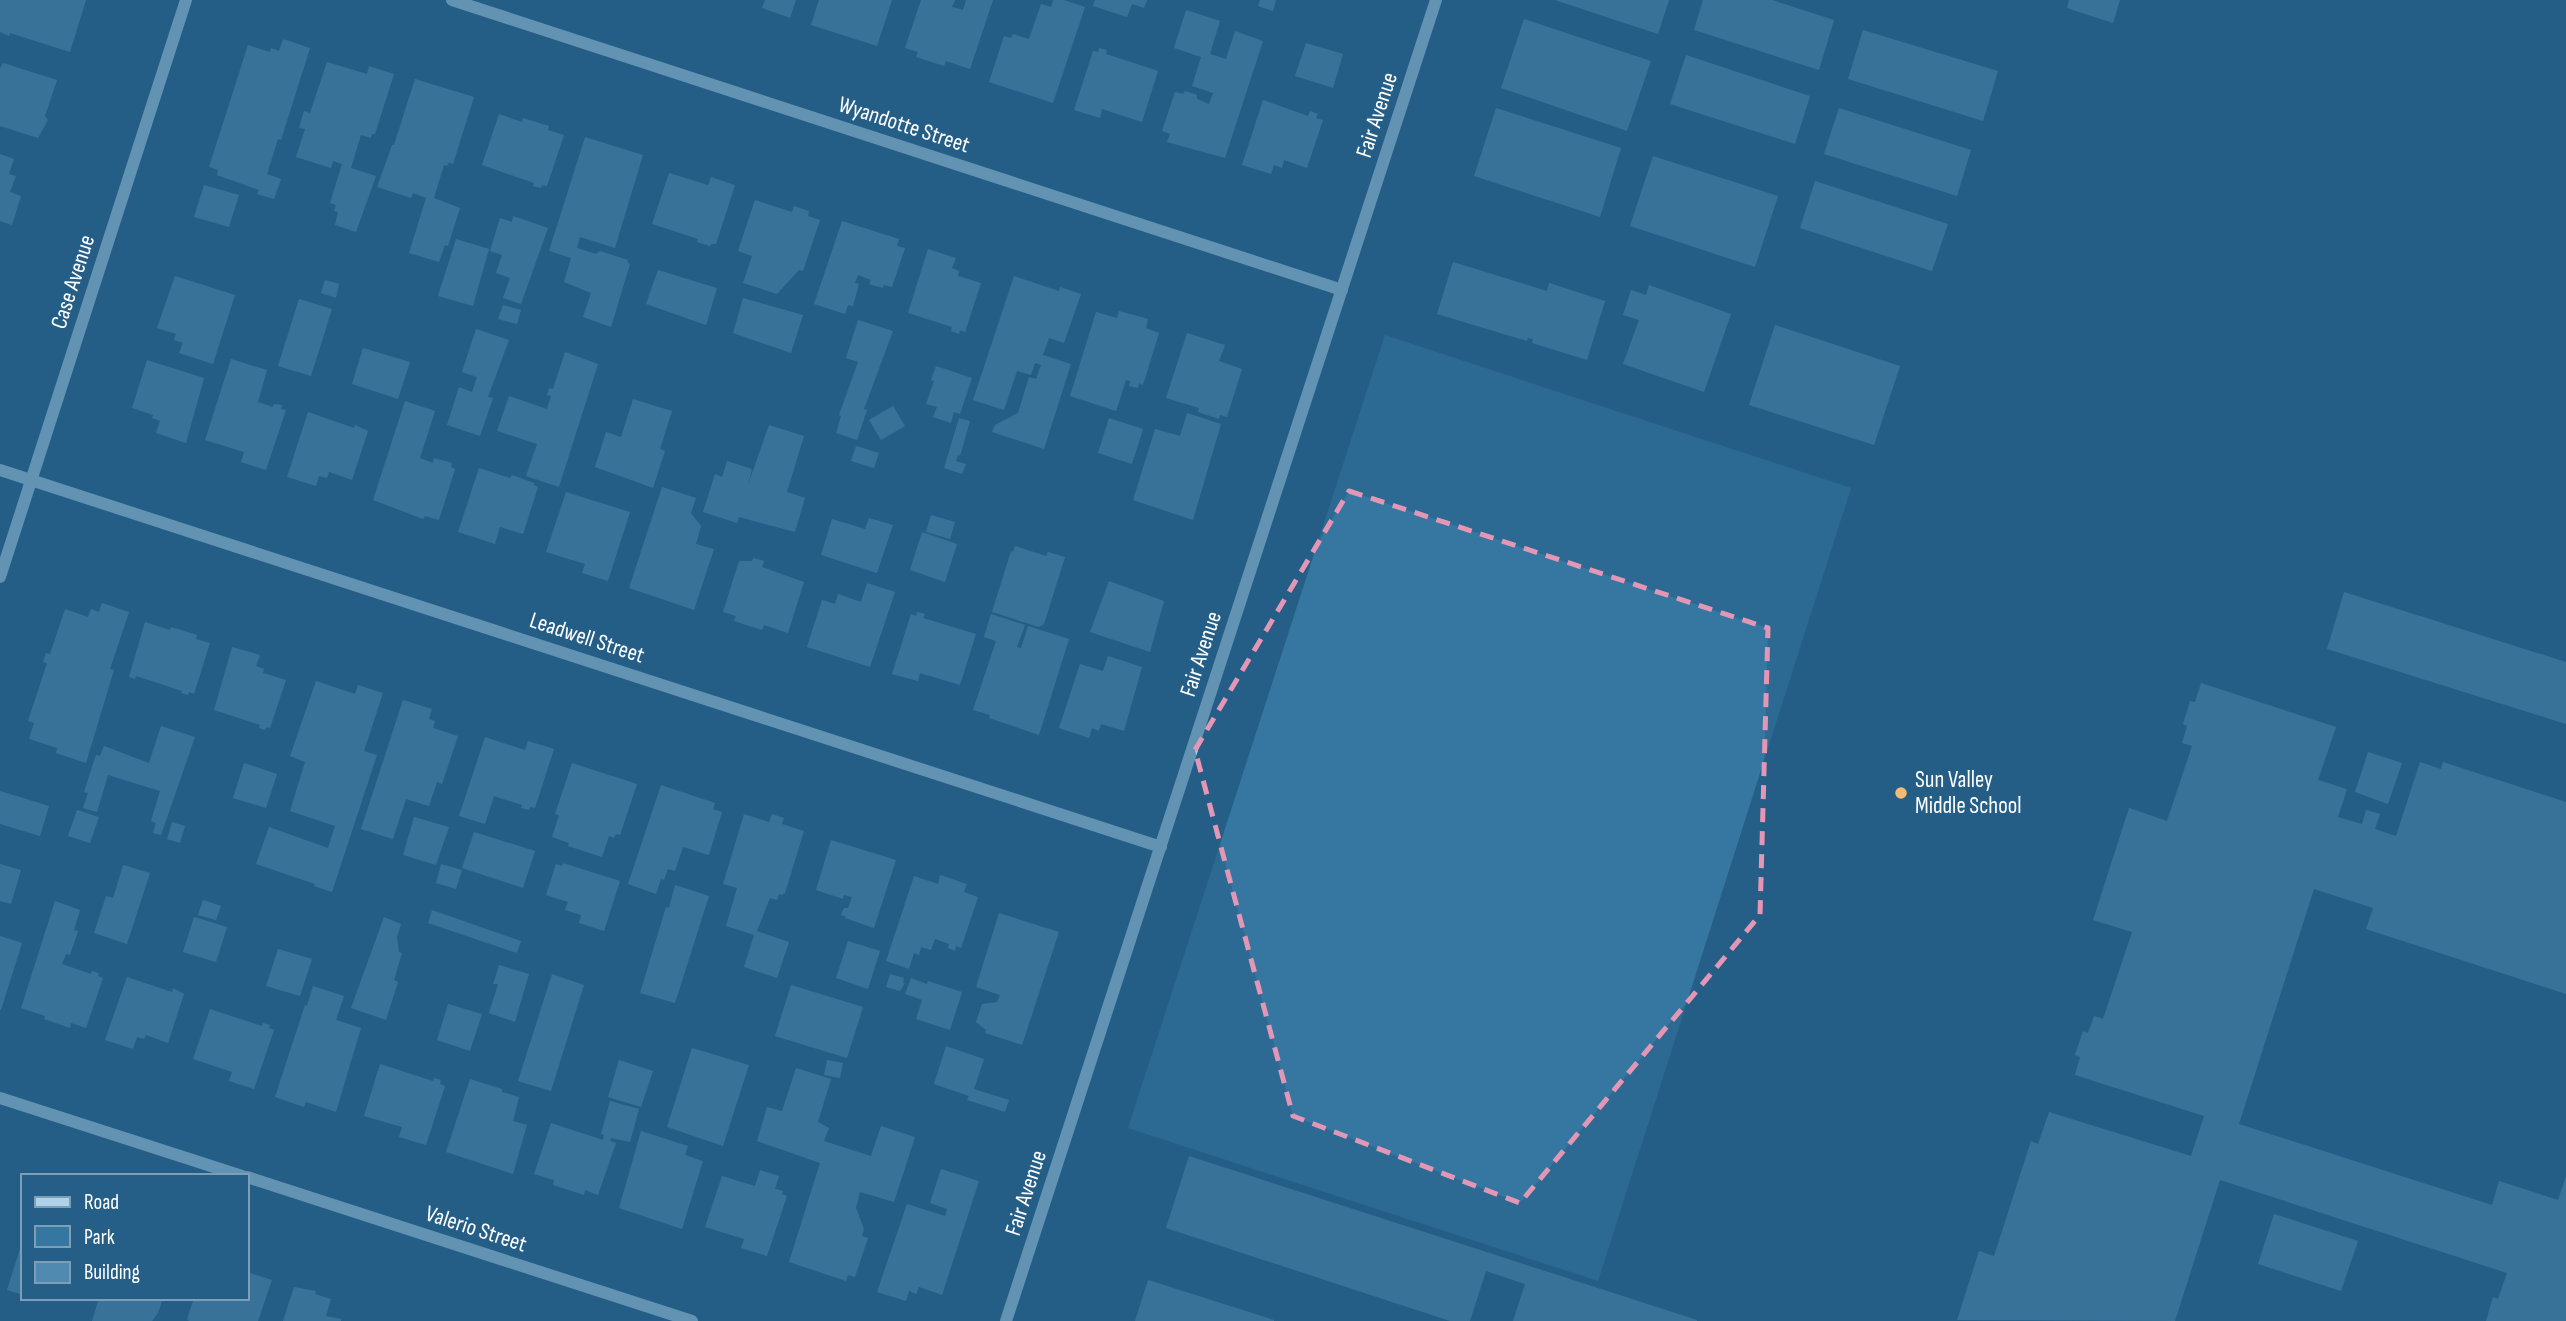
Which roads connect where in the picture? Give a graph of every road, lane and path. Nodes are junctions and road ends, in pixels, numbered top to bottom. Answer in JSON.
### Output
{"nodes":[{"id":1,"x":186,"y":0,"type":"edge"},
{"id":2,"x":452,"y":0,"type":"edge"},
{"id":3,"x":1436,"y":0,"type":"edge"},
{"id":4,"x":1342,"y":290,"type":"junction"},
{"id":5,"x":0,"y":470,"type":"edge"},
{"id":6,"x":32,"y":480,"type":"junction"},
{"id":7,"x":0,"y":577,"type":"edge"},
{"id":8,"x":1160,"y":847,"type":"junction"},
{"id":9,"x":0,"y":1098,"type":"edge"},
{"id":10,"x":235,"y":1174,"type":"edge"},
{"id":11,"x":248,"y":1178,"type":"edge"},
{"id":12,"x":692,"y":1321,"type":"edge"},
{"id":13,"x":1006,"y":1321,"type":"edge"}],
"edges":[{"from":1,"to":6,"type":"street","name":"Case Avenue"},
{"from":2,"to":4,"type":"street","name":"Wyandotte Street"},
{"from":3,"to":4,"type":"street","name":"Fair Avenue"},
{"from":4,"to":8,"type":"street","name":"Fair Avenue"},
{"from":5,"to":6,"type":"street","name":"Leadwell Street"},
{"from":6,"to":7,"type":"street","name":"Case Avenue"},
{"from":6,"to":8,"type":"street","name":"Leadwell Street"},
{"from":8,"to":13,"type":"street","name":"Fair Avenue"},
{"from":9,"to":10,"type":"street","name":"Valerio Street"},
{"from":11,"to":12,"type":"street","name":"Valerio Street"}]}
